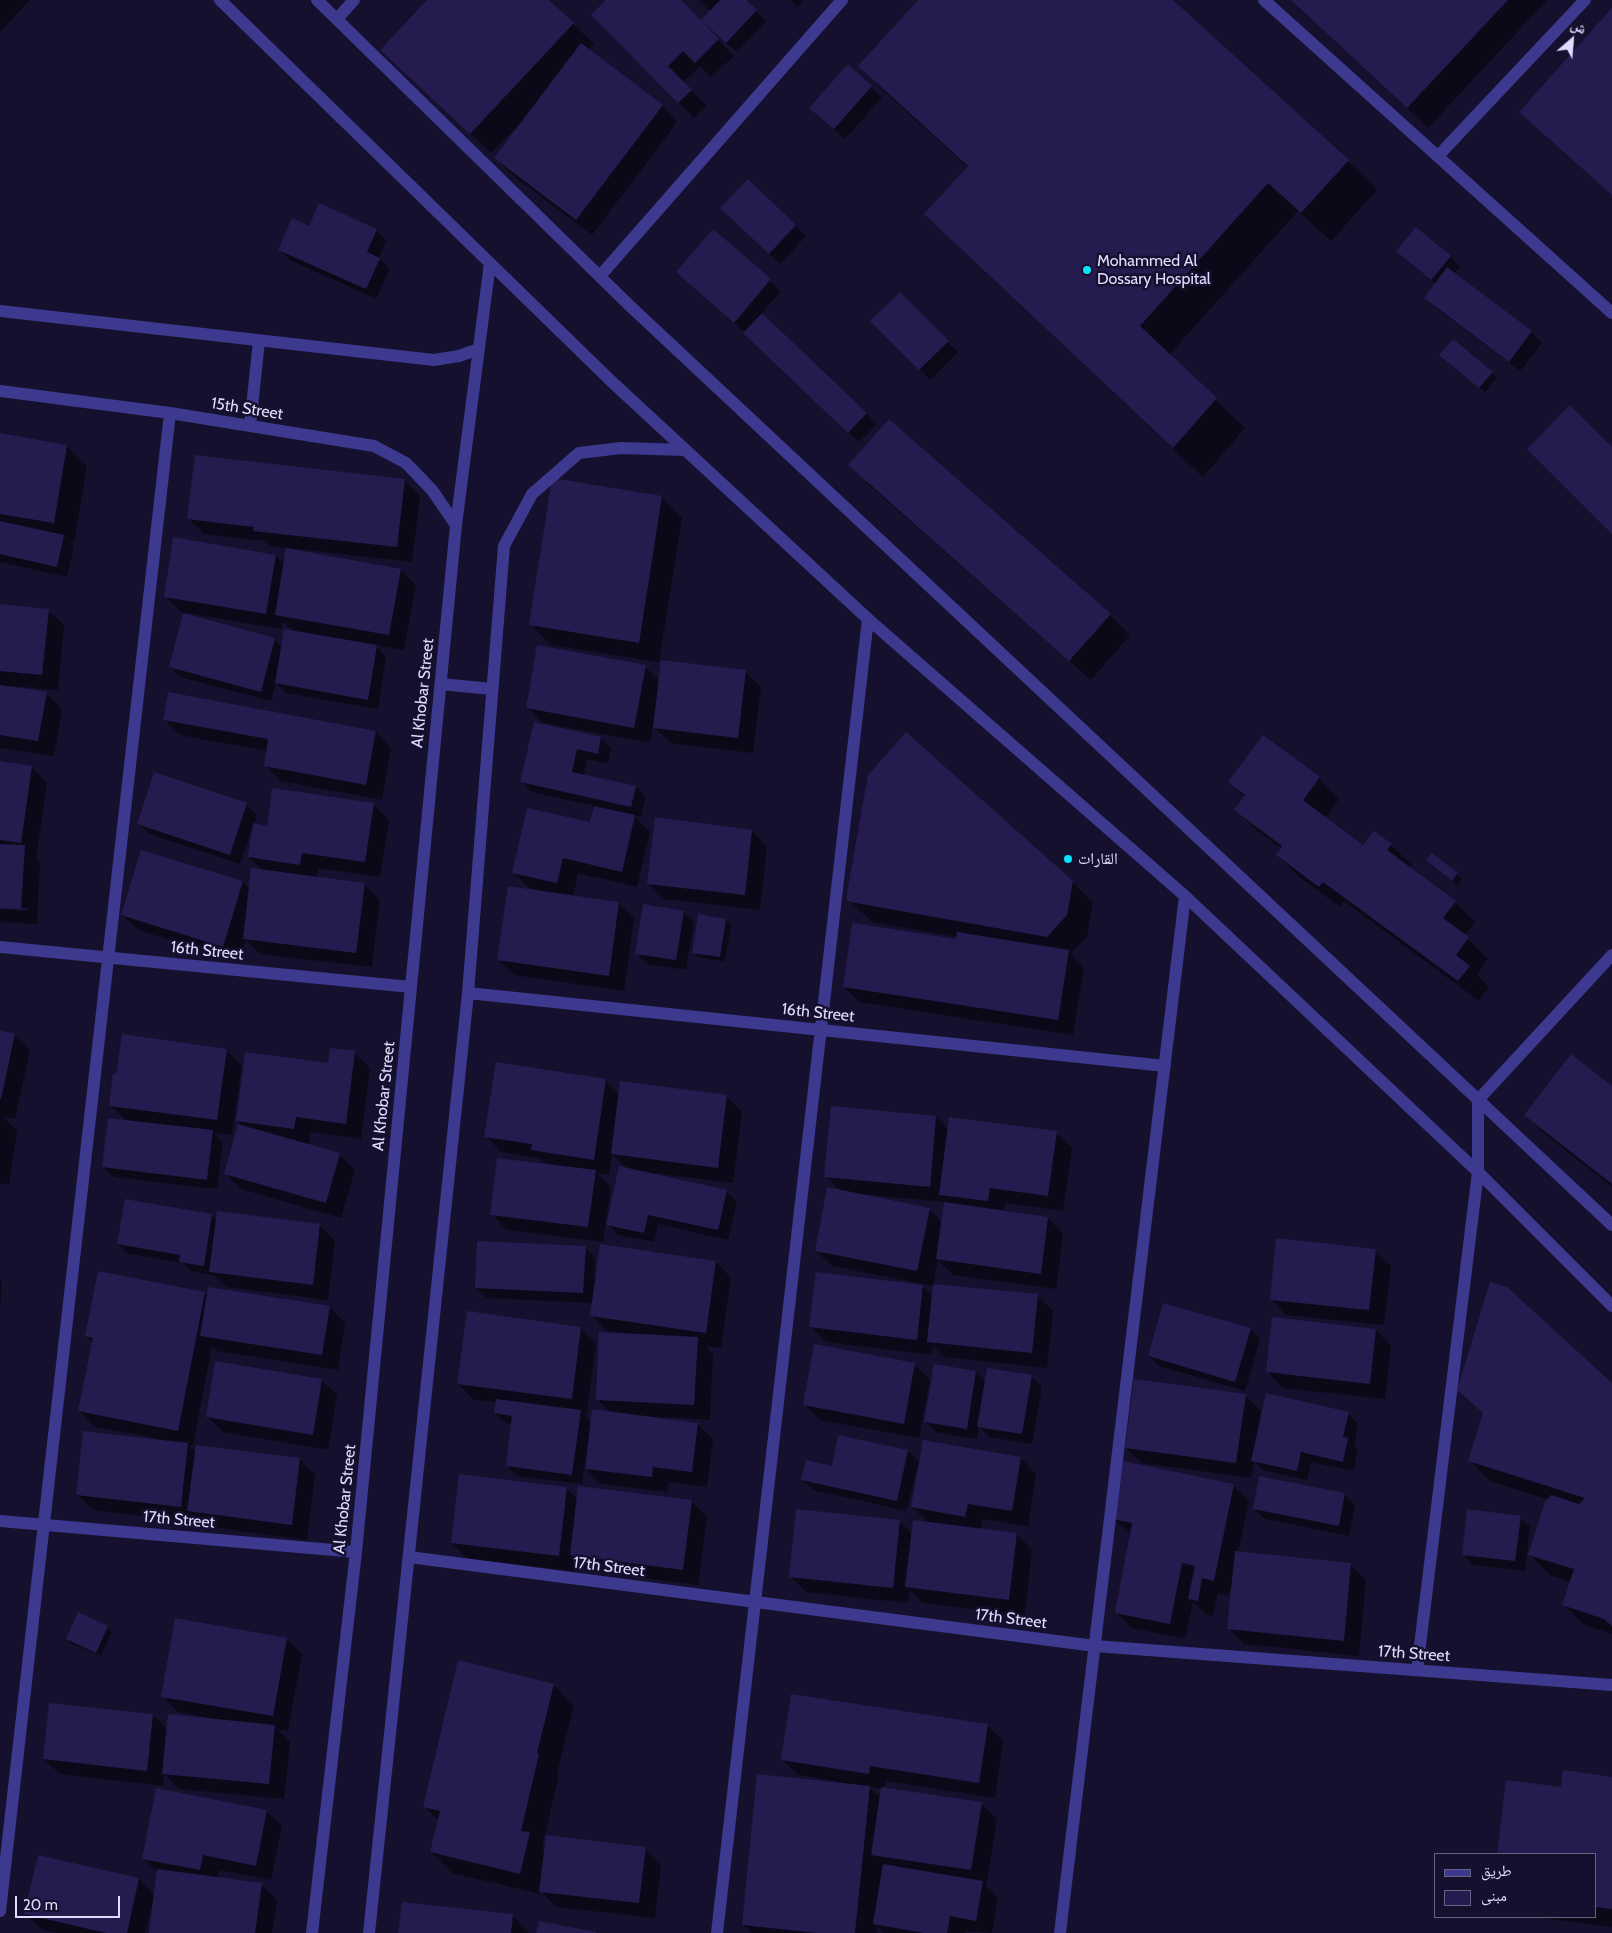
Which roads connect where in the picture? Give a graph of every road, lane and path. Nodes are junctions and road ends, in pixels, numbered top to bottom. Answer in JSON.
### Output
{"nodes":[{"id":1,"x":220,"y":0,"type":"edge"},
{"id":2,"x":317,"y":0,"type":"edge"},
{"id":3,"x":354,"y":0,"type":"edge"},
{"id":4,"x":842,"y":0,"type":"edge"},
{"id":5,"x":1264,"y":0,"type":"edge"},
{"id":6,"x":1585,"y":0,"type":"edge"},
{"id":7,"x":337,"y":19,"type":"junction"},
{"id":8,"x":1438,"y":156,"type":"junction"},
{"id":9,"x":490,"y":263,"type":"junction"},
{"id":10,"x":600,"y":276,"type":"junction"},
{"id":11,"x":0,"y":311,"type":"edge"},
{"id":12,"x":1612,"y":312,"type":"edge"},
{"id":13,"x":260,"y":341,"type":"junction"},
{"id":14,"x":479,"y":349,"type":"junction"},
{"id":15,"x":0,"y":391,"type":"edge"},
{"id":16,"x":170,"y":412,"type":"junction"},
{"id":17,"x":250,"y":426,"type":"junction"},
{"id":18,"x":686,"y":450,"type":"junction"},
{"id":19,"x":456,"y":525,"type":"junction"},
{"id":20,"x":868,"y":619,"type":"junction"},
{"id":21,"x":441,"y":684,"type":"junction"},
{"id":22,"x":492,"y":689,"type":"junction"},
{"id":23,"x":1185,"y":896,"type":"junction"},
{"id":24,"x":0,"y":947,"type":"edge"},
{"id":25,"x":1612,"y":955,"type":"edge"},
{"id":26,"x":107,"y":958,"type":"junction"},
{"id":27,"x":411,"y":987,"type":"junction"},
{"id":28,"x":468,"y":993,"type":"junction"},
{"id":29,"x":821,"y":1030,"type":"junction"},
{"id":30,"x":1165,"y":1066,"type":"junction"},
{"id":31,"x":1478,"y":1100,"type":"junction"},
{"id":32,"x":1478,"y":1172,"type":"junction"},
{"id":33,"x":1612,"y":1225,"type":"edge"},
{"id":34,"x":1612,"y":1306,"type":"edge"},
{"id":35,"x":0,"y":1521,"type":"edge"},
{"id":36,"x":43,"y":1524,"type":"junction"},
{"id":37,"x":356,"y":1552,"type":"junction"},
{"id":38,"x":409,"y":1557,"type":"junction"},
{"id":39,"x":756,"y":1602,"type":"junction"},
{"id":40,"x":1095,"y":1646,"type":"junction"},
{"id":41,"x":1417,"y":1670,"type":"junction"},
{"id":42,"x":1612,"y":1685,"type":"edge"},
{"id":43,"x":0,"y":1911,"type":"edge"},
{"id":44,"x":312,"y":1933,"type":"edge"},
{"id":45,"x":369,"y":1933,"type":"edge"},
{"id":46,"x":717,"y":1933,"type":"edge"},
{"id":47,"x":1060,"y":1933,"type":"edge"}],
"edges":[{"from":1,"to":9,"type":"street"},
{"from":2,"to":7,"type":"street"},
{"from":3,"to":7,"type":"street"},
{"from":4,"to":10,"type":"street"},
{"from":5,"to":8,"type":"street"},
{"from":6,"to":8,"type":"street"},
{"from":7,"to":10,"type":"street"},
{"from":8,"to":12,"type":"street"},
{"from":9,"to":14,"type":"street","name":"Al Khobar Street"},
{"from":9,"to":18,"type":"street"},
{"from":10,"to":31,"type":"street"},
{"from":11,"to":13,"type":"street"},
{"from":13,"to":14,"type":"street"},
{"from":13,"to":17,"type":"street"},
{"from":14,"to":19,"type":"street","name":"Al Khobar Street"},
{"from":15,"to":16,"type":"street","name":"15th Street"},
{"from":16,"to":17,"type":"street","name":"15th Street"},
{"from":16,"to":26,"type":"street"},
{"from":17,"to":19,"type":"street","name":"15th Street"},
{"from":18,"to":20,"type":"street"},
{"from":18,"to":22,"type":"street"},
{"from":19,"to":21,"type":"street","name":"Al Khobar Street"},
{"from":20,"to":23,"type":"street"},
{"from":20,"to":29,"type":"street"},
{"from":21,"to":22,"type":"street"},
{"from":21,"to":27,"type":"street","name":"Al Khobar Street"},
{"from":22,"to":28,"type":"street"},
{"from":23,"to":30,"type":"street"},
{"from":23,"to":32,"type":"street"},
{"from":24,"to":26,"type":"street","name":"16th Street"},
{"from":25,"to":31,"type":"street"},
{"from":26,"to":27,"type":"street","name":"16th Street"},
{"from":26,"to":36,"type":"street"},
{"from":27,"to":37,"type":"street","name":"Al Khobar Street"},
{"from":28,"to":29,"type":"street","name":"16th Street"},
{"from":28,"to":38,"type":"street"},
{"from":29,"to":30,"type":"street","name":"16th Street"},
{"from":29,"to":39,"type":"street"},
{"from":30,"to":40,"type":"street"},
{"from":31,"to":32,"type":"street"},
{"from":31,"to":33,"type":"street"},
{"from":32,"to":34,"type":"street"},
{"from":32,"to":41,"type":"street"},
{"from":35,"to":36,"type":"street","name":"17th Street"},
{"from":36,"to":37,"type":"street","name":"17th Street"},
{"from":36,"to":43,"type":"street"},
{"from":37,"to":44,"type":"street","name":"Al Khobar Street"},
{"from":38,"to":39,"type":"street","name":"17th Street"},
{"from":38,"to":45,"type":"street"},
{"from":39,"to":40,"type":"street","name":"17th Street"},
{"from":39,"to":46,"type":"street"},
{"from":40,"to":41,"type":"street","name":"17th Street"},
{"from":40,"to":47,"type":"street"},
{"from":41,"to":42,"type":"street","name":"17th Street"}]}
